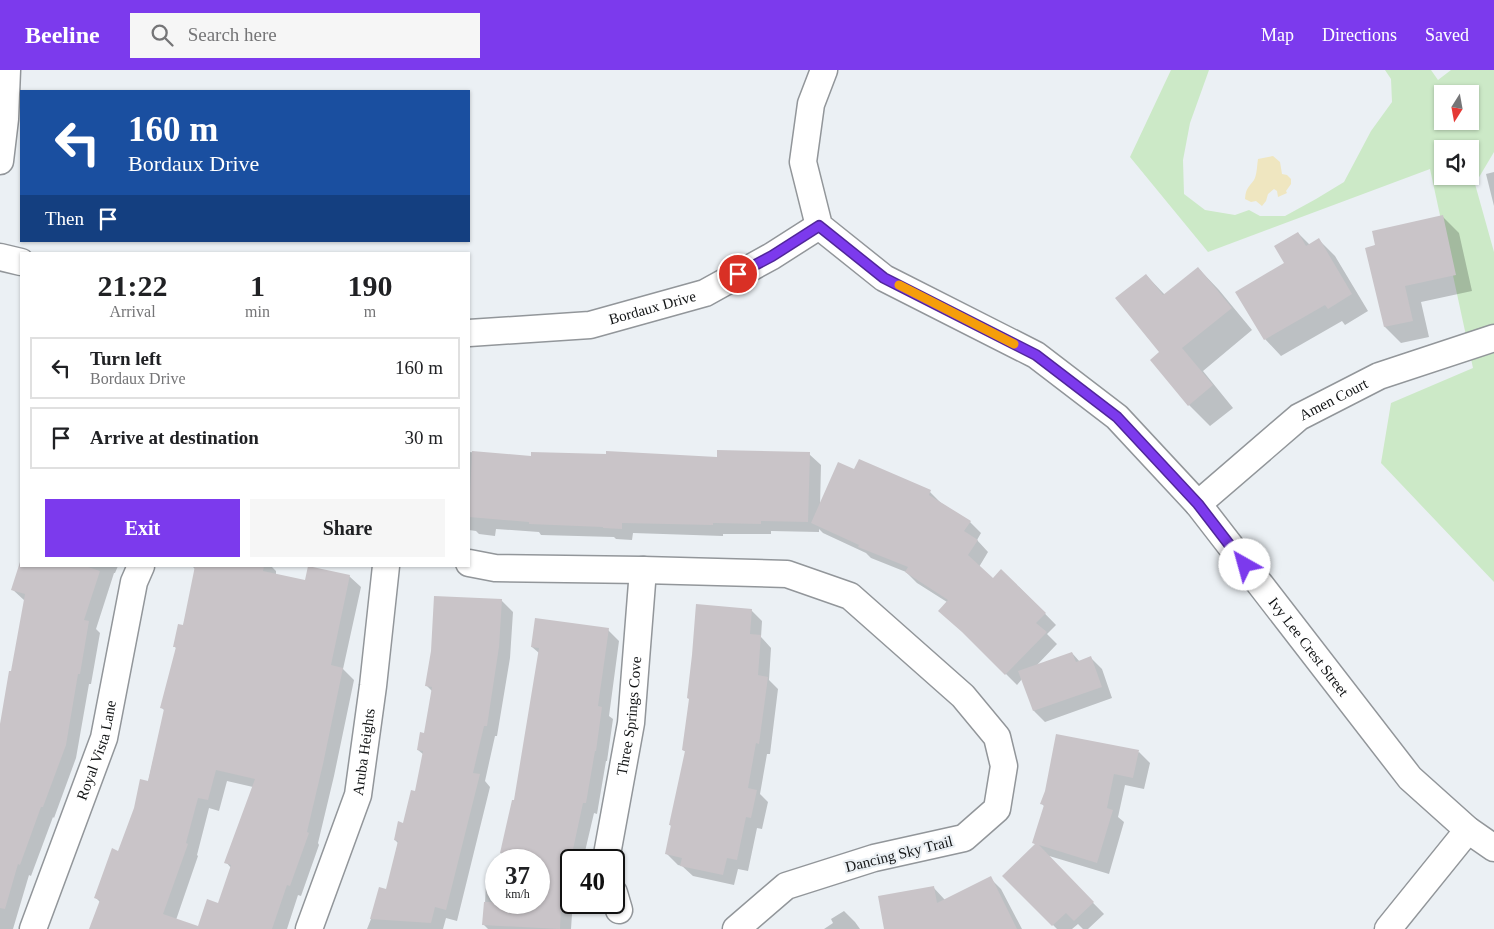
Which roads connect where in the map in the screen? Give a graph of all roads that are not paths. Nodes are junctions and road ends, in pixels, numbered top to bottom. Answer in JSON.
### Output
{"nodes":[{"id":1,"x":6,"y":70,"type":"edge"},
{"id":2,"x":824,"y":70,"type":"edge"},
{"id":3,"x":0,"y":161,"type":"edge"},
{"id":4,"x":819,"y":226,"type":"junction"},
{"id":5,"x":0,"y":257,"type":"edge"},
{"id":6,"x":20,"y":262,"type":"edge"},
{"id":7,"x":470,"y":333,"type":"edge"},
{"id":8,"x":1494,"y":338,"type":"edge"},
{"id":9,"x":1198,"y":504,"type":"junction"},
{"id":10,"x":470,"y":563,"type":"edge"},
{"id":11,"x":141,"y":567,"type":"edge"},
{"id":12,"x":386,"y":567,"type":"edge"},
{"id":13,"x":642,"y":570,"type":"junction"},
{"id":14,"x":1468,"y":830,"type":"junction"},
{"id":15,"x":1494,"y":848,"type":"edge"},
{"id":16,"x":608,"y":849,"type":"edge"},
{"id":17,"x":33,"y":929,"type":"edge"},
{"id":18,"x":309,"y":929,"type":"edge"},
{"id":19,"x":736,"y":929,"type":"edge"},
{"id":20,"x":1388,"y":929,"type":"edge"}],
"edges":[{"from":1,"to":3,"type":"street"},
{"from":2,"to":4,"type":"street"},
{"from":4,"to":7,"type":"street","name":"Bordaux Drive"},
{"from":4,"to":9,"type":"street","name":"Ivy Lee Crest Street"},
{"from":5,"to":6,"type":"street"},
{"from":8,"to":9,"type":"street","name":"Amen Court"},
{"from":9,"to":14,"type":"street","name":"Ivy Lee Crest Street"},
{"from":10,"to":13,"type":"street"},
{"from":11,"to":17,"type":"street","name":"Royal Vista Lane"},
{"from":12,"to":18,"type":"street","name":"Aruba Heights"},
{"from":13,"to":16,"type":"street","name":"Three Springs Cove"},
{"from":13,"to":19,"type":"street","name":"Dancing Sky Trail"},
{"from":14,"to":15,"type":"street","name":"Ivy Lee Crest Street"},
{"from":14,"to":20,"type":"street"}]}
